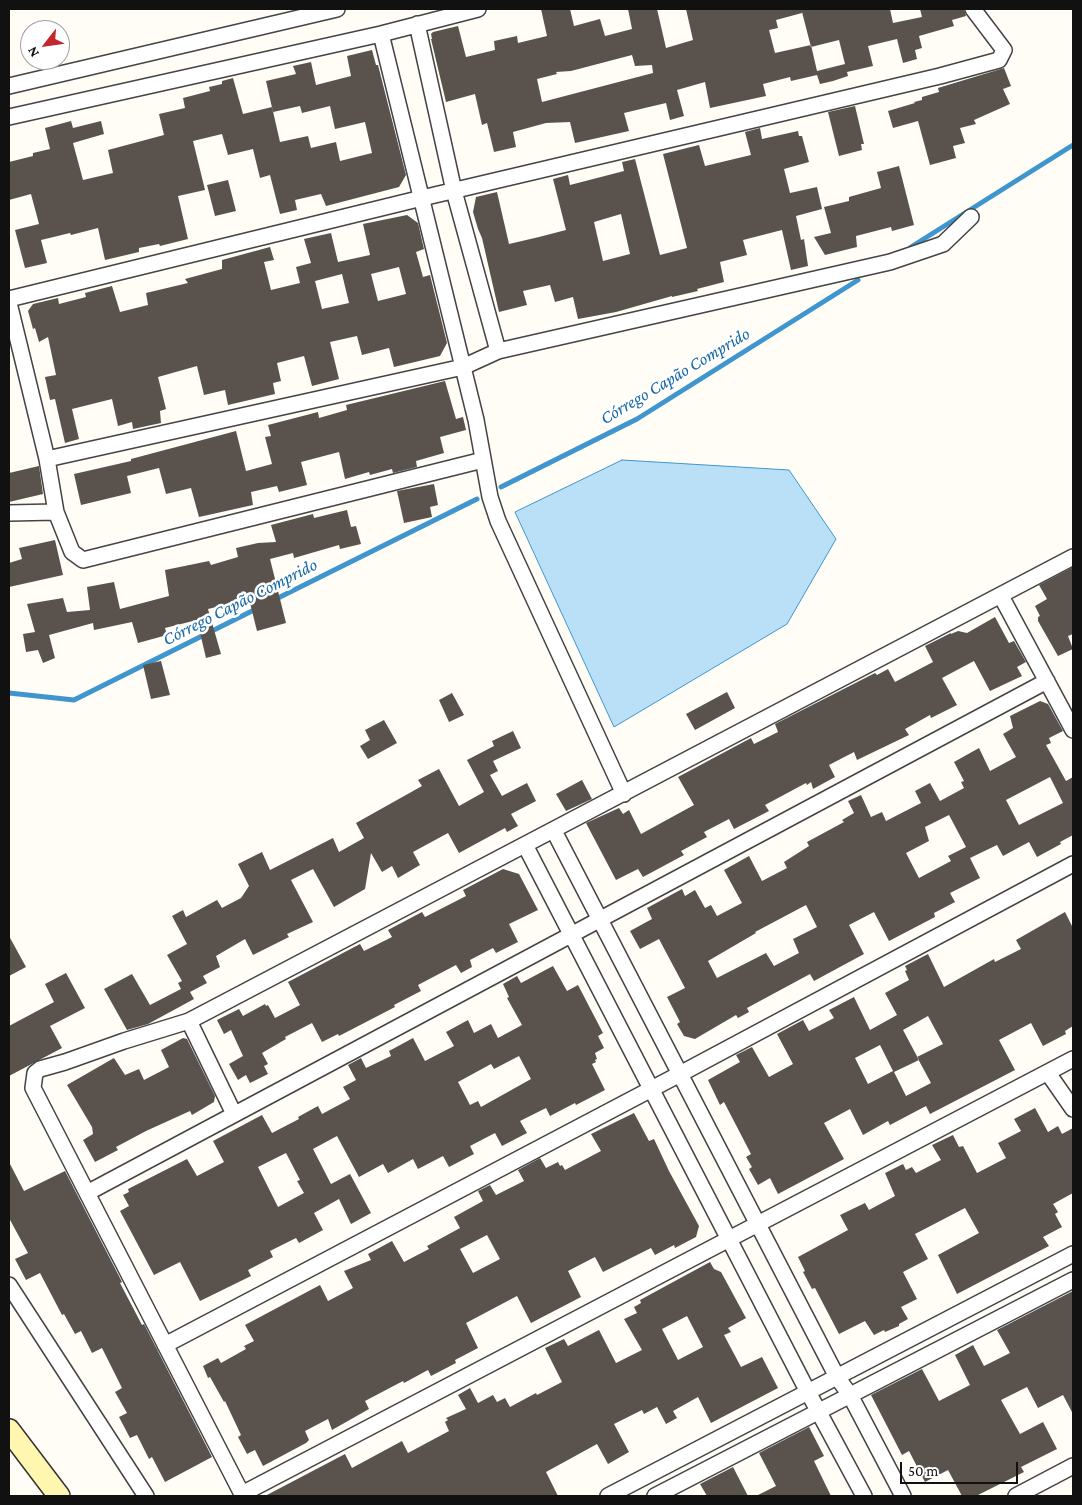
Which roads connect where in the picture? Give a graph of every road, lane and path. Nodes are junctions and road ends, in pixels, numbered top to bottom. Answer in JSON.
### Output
{"nodes":[{"id":1,"x":337,"y":9,"type":"edge"},
{"id":2,"x":478,"y":9,"type":"edge"},
{"id":3,"x":973,"y":9,"type":"edge"},
{"id":4,"x":417,"y":24,"type":"junction"},
{"id":5,"x":380,"y":34,"type":"junction"},
{"id":6,"x":9,"y":86,"type":"edge"},
{"id":7,"x":9,"y":117,"type":"edge"},
{"id":8,"x":454,"y":191,"type":"junction"},
{"id":9,"x":422,"y":198,"type":"junction"},
{"id":10,"x":970,"y":217,"type":"dead end"},
{"id":11,"x":9,"y":299,"type":"edge"},
{"id":12,"x":9,"y":303,"type":"edge"},
{"id":13,"x":498,"y":351,"type":"junction"},
{"id":14,"x":463,"y":367,"type":"junction"},
{"id":15,"x":47,"y":459,"type":"junction"},
{"id":16,"x":483,"y":460,"type":"junction"},
{"id":17,"x":56,"y":512,"type":"junction"},
{"id":18,"x":9,"y":513,"type":"edge"},
{"id":19,"x":1073,"y":557,"type":"edge"},
{"id":20,"x":1001,"y":596,"type":"junction"},
{"id":21,"x":1047,"y":681,"type":"junction"},
{"id":22,"x":1073,"y":730,"type":"edge"},
{"id":23,"x":624,"y":794,"type":"junction"},
{"id":24,"x":554,"y":831,"type":"junction"},
{"id":25,"x":525,"y":845,"type":"junction"},
{"id":26,"x":1073,"y":864,"type":"edge"},
{"id":27,"x":599,"y":919,"type":"junction"},
{"id":28,"x":571,"y":934,"type":"junction"},
{"id":29,"x":189,"y":1021,"type":"junction"},
{"id":30,"x":1073,"y":1059,"type":"edge"},
{"id":31,"x":1048,"y":1073,"type":"junction"},
{"id":32,"x":680,"y":1074,"type":"junction"},
{"id":33,"x":651,"y":1089,"type":"junction"},
{"id":34,"x":1073,"y":1109,"type":"edge"},
{"id":35,"x":234,"y":1114,"type":"junction"},
{"id":36,"x":87,"y":1193,"type":"junction"},
{"id":37,"x":758,"y":1224,"type":"junction"},
{"id":38,"x":730,"y":1240,"type":"junction"},
{"id":39,"x":1073,"y":1254,"type":"edge"},
{"id":40,"x":1073,"y":1280,"type":"edge"},
{"id":41,"x":9,"y":1285,"type":"edge"},
{"id":42,"x":165,"y":1346,"type":"junction"},
{"id":43,"x":837,"y":1377,"type":"junction"},
{"id":44,"x":808,"y":1392,"type":"junction"},
{"id":45,"x":850,"y":1395,"type":"junction"},
{"id":46,"x":819,"y":1411,"type":"junction"},
{"id":47,"x":9,"y":1430,"type":"edge"},
{"id":48,"x":1073,"y":1466,"type":"edge"},
{"id":49,"x":243,"y":1495,"type":"edge"},
{"id":50,"x":59,"y":1496,"type":"edge"},
{"id":51,"x":146,"y":1496,"type":"edge"},
{"id":52,"x":608,"y":1496,"type":"edge"},
{"id":53,"x":655,"y":1496,"type":"edge"},
{"id":54,"x":864,"y":1496,"type":"edge"},
{"id":55,"x":903,"y":1496,"type":"edge"},
{"id":56,"x":1016,"y":1496,"type":"edge"}],
"edges":[{"from":1,"to":6,"type":"street"},
{"from":2,"to":4,"type":"street"},
{"from":3,"to":8,"type":"street"},
{"from":4,"to":5,"type":"street"},
{"from":4,"to":8,"type":"street"},
{"from":5,"to":7,"type":"street"},
{"from":5,"to":9,"type":"street"},
{"from":8,"to":9,"type":"street"},
{"from":8,"to":13,"type":"street"},
{"from":9,"to":11,"type":"street"},
{"from":9,"to":14,"type":"street"},
{"from":10,"to":13,"type":"street"},
{"from":12,"to":15,"type":"street"},
{"from":13,"to":14,"type":"street"},
{"from":14,"to":15,"type":"street"},
{"from":14,"to":16,"type":"street"},
{"from":15,"to":17,"type":"street"},
{"from":16,"to":17,"type":"street"},
{"from":16,"to":23,"type":"street"},
{"from":17,"to":18,"type":"street"},
{"from":19,"to":20,"type":"street"},
{"from":20,"to":21,"type":"street"},
{"from":20,"to":23,"type":"street"},
{"from":21,"to":22,"type":"street"},
{"from":21,"to":27,"type":"street"},
{"from":23,"to":24,"type":"street"},
{"from":24,"to":25,"type":"street"},
{"from":24,"to":27,"type":"street"},
{"from":25,"to":28,"type":"street"},
{"from":25,"to":29,"type":"street"},
{"from":26,"to":32,"type":"street"},
{"from":27,"to":28,"type":"street"},
{"from":27,"to":32,"type":"street"},
{"from":28,"to":33,"type":"street"},
{"from":28,"to":35,"type":"street"},
{"from":29,"to":35,"type":"street"},
{"from":29,"to":36,"type":"street"},
{"from":30,"to":31,"type":"street"},
{"from":31,"to":34,"type":"street"},
{"from":31,"to":37,"type":"street"},
{"from":32,"to":33,"type":"street"},
{"from":32,"to":37,"type":"street"},
{"from":33,"to":38,"type":"street"},
{"from":33,"to":42,"type":"street"},
{"from":35,"to":36,"type":"street"},
{"from":36,"to":42,"type":"street"},
{"from":37,"to":38,"type":"street"},
{"from":37,"to":43,"type":"street"},
{"from":38,"to":44,"type":"street"},
{"from":38,"to":49,"type":"street"},
{"from":39,"to":43,"type":"street"},
{"from":40,"to":45,"type":"street"},
{"from":41,"to":51,"type":"street"},
{"from":42,"to":49,"type":"street"},
{"from":43,"to":44,"type":"street"},
{"from":43,"to":45,"type":"street"},
{"from":44,"to":46,"type":"street"},
{"from":44,"to":52,"type":"street"},
{"from":45,"to":46,"type":"street"},
{"from":45,"to":55,"type":"street"},
{"from":46,"to":53,"type":"street"},
{"from":46,"to":54,"type":"street"},
{"from":47,"to":50,"type":"main road"},
{"from":48,"to":56,"type":"street"}]}
